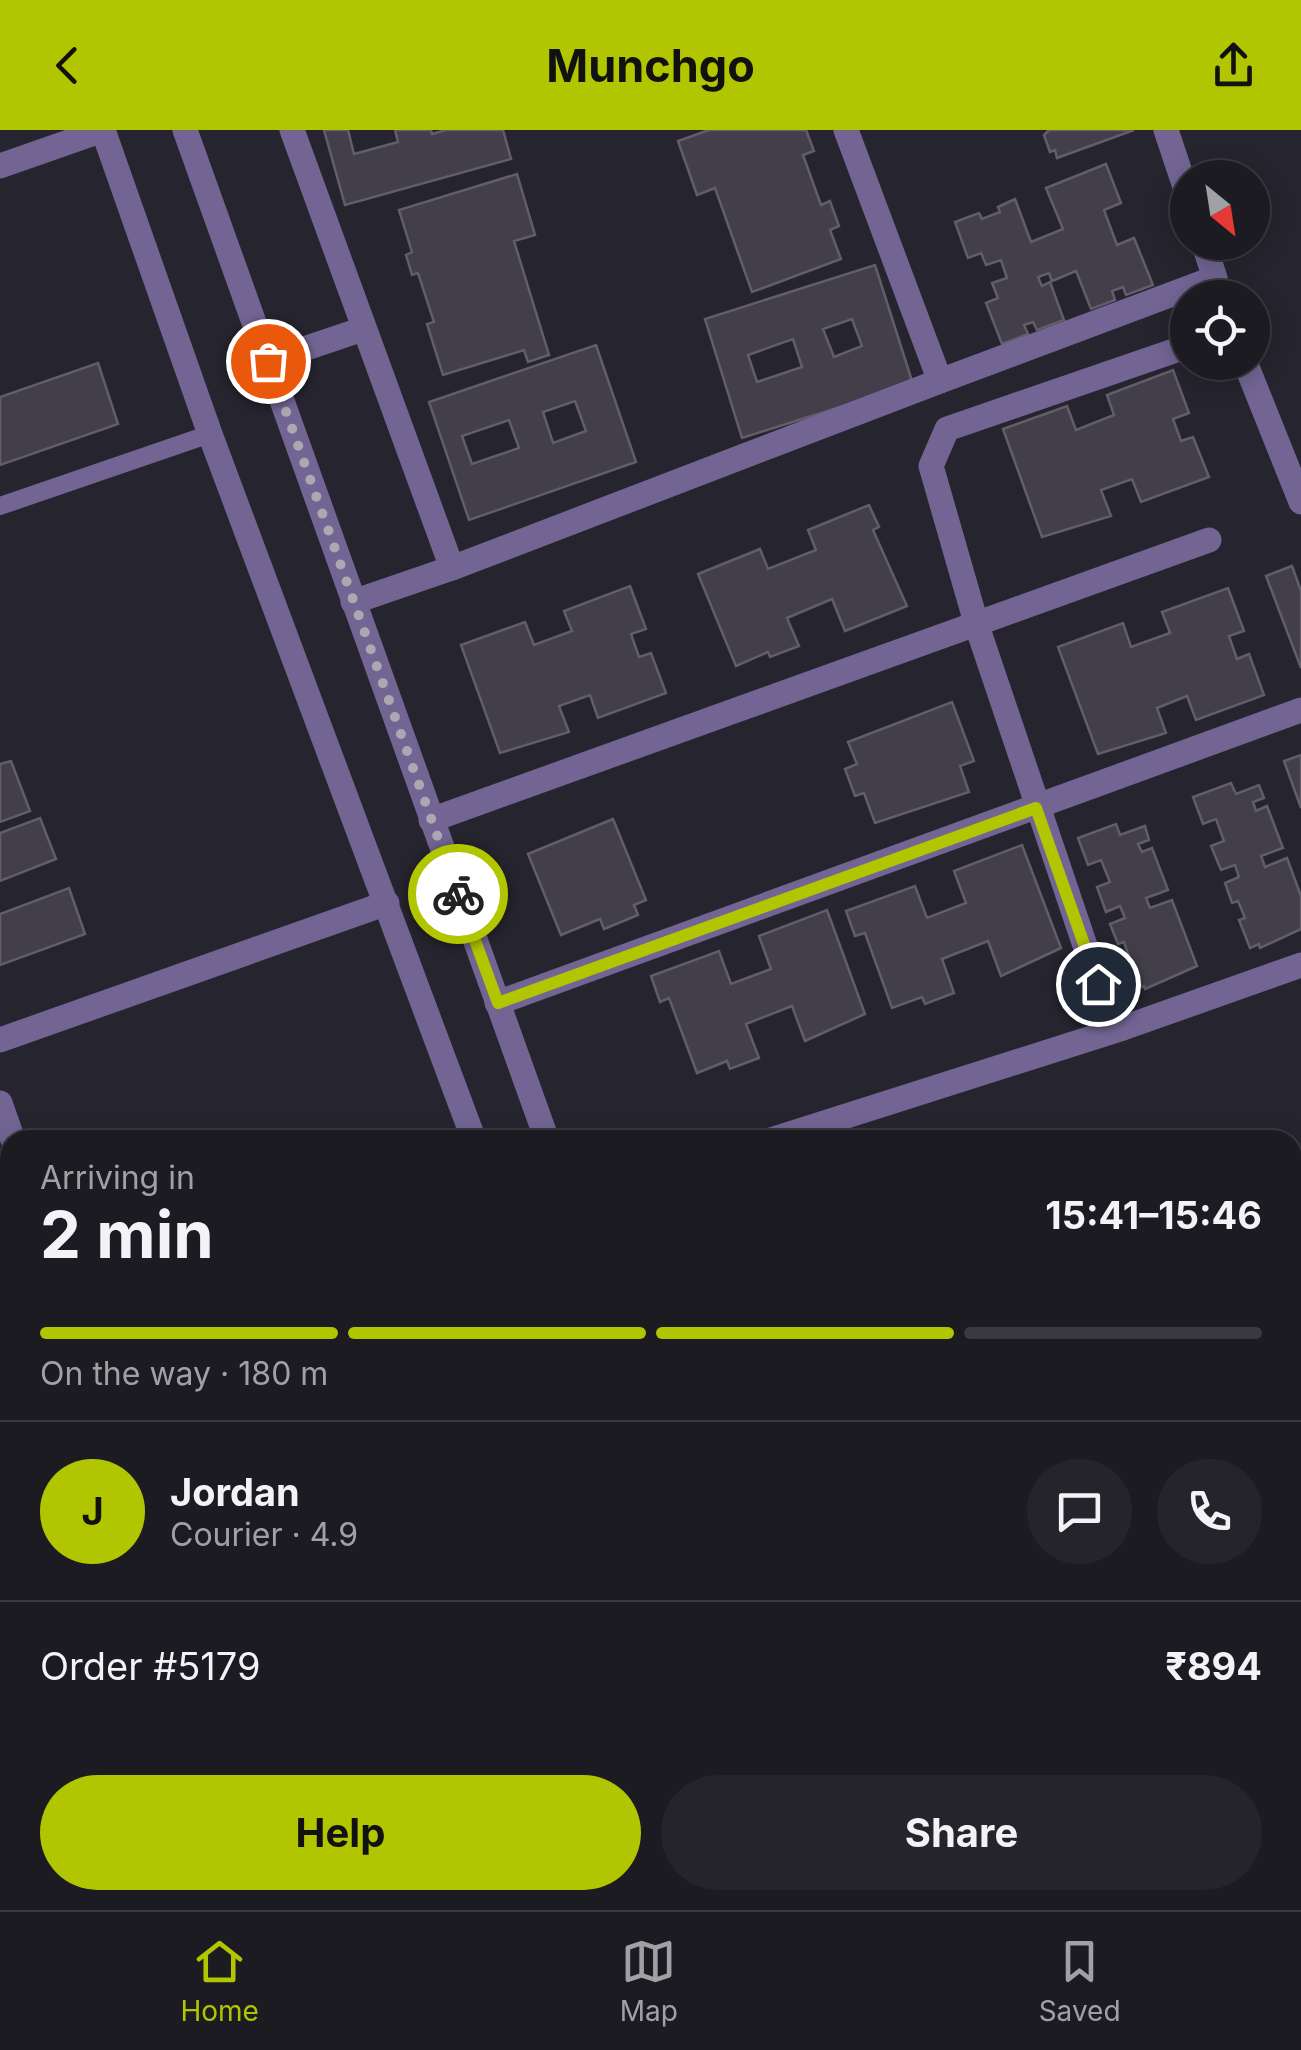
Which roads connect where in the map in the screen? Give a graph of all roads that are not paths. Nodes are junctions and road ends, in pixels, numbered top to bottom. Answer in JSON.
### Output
{"nodes":[{"id":1,"x":103,"y":130,"type":"edge"},
{"id":2,"x":185,"y":130,"type":"edge"},
{"id":3,"x":292,"y":130,"type":"edge"},
{"id":4,"x":846,"y":130,"type":"edge"},
{"id":5,"x":1166,"y":130,"type":"edge"},
{"id":6,"x":1176,"y":160,"type":"edge"},
{"id":7,"x":0,"y":166,"type":"edge"},
{"id":8,"x":1209,"y":260,"type":"edge"},
{"id":9,"x":363,"y":329,"type":"junction"},
{"id":10,"x":1170,"y":352,"type":"edge"},
{"id":11,"x":268,"y":361,"type":"junction"},
{"id":12,"x":1253,"y":380,"type":"edge"},
{"id":13,"x":940,"y":382,"type":"junction"},
{"id":14,"x":210,"y":434,"type":"junction"},
{"id":15,"x":1301,"y":502,"type":"edge"},
{"id":16,"x":0,"y":506,"type":"edge"},
{"id":17,"x":1209,"y":540,"type":"dead end"},
{"id":18,"x":452,"y":568,"type":"junction"},
{"id":19,"x":353,"y":602,"type":"junction"},
{"id":20,"x":977,"y":626,"type":"junction"},
{"id":21,"x":1301,"y":710,"type":"edge"},
{"id":22,"x":1036,"y":808,"type":"junction"},
{"id":23,"x":432,"y":820,"type":"junction"},
{"id":24,"x":387,"y":904,"type":"junction"},
{"id":25,"x":1301,"y":965,"type":"edge"},
{"id":26,"x":1098,"y":984,"type":"dead end"},
{"id":27,"x":498,"y":1003,"type":"junction"},
{"id":28,"x":0,"y":1040,"type":"edge"},
{"id":29,"x":0,"y":1103,"type":"edge"},
{"id":30,"x":9,"y":1130,"type":"edge"},
{"id":31,"x":470,"y":1130,"type":"edge"},
{"id":32,"x":543,"y":1130,"type":"edge"},
{"id":33,"x":802,"y":1130,"type":"edge"}],
"edges":[{"from":1,"to":7,"type":"street"},
{"from":1,"to":14,"type":"street"},
{"from":2,"to":11,"type":"street"},
{"from":3,"to":9,"type":"street"},
{"from":4,"to":13,"type":"street"},
{"from":5,"to":6,"type":"street"},
{"from":8,"to":13,"type":"street"},
{"from":9,"to":11,"type":"street"},
{"from":9,"to":18,"type":"street"},
{"from":10,"to":20,"type":"street"},
{"from":11,"to":19,"type":"street"},
{"from":12,"to":15,"type":"street"},
{"from":13,"to":18,"type":"street"},
{"from":14,"to":16,"type":"lane"},
{"from":14,"to":24,"type":"street"},
{"from":17,"to":20,"type":"street"},
{"from":18,"to":19,"type":"street"},
{"from":19,"to":23,"type":"street"},
{"from":20,"to":22,"type":"street"},
{"from":20,"to":23,"type":"street"},
{"from":21,"to":22,"type":"street"},
{"from":22,"to":26,"type":"street"},
{"from":22,"to":27,"type":"street"},
{"from":23,"to":27,"type":"street"},
{"from":24,"to":28,"type":"street"},
{"from":24,"to":31,"type":"street"},
{"from":25,"to":33,"type":"street"},
{"from":27,"to":32,"type":"street"},
{"from":29,"to":30,"type":"street"}]}
